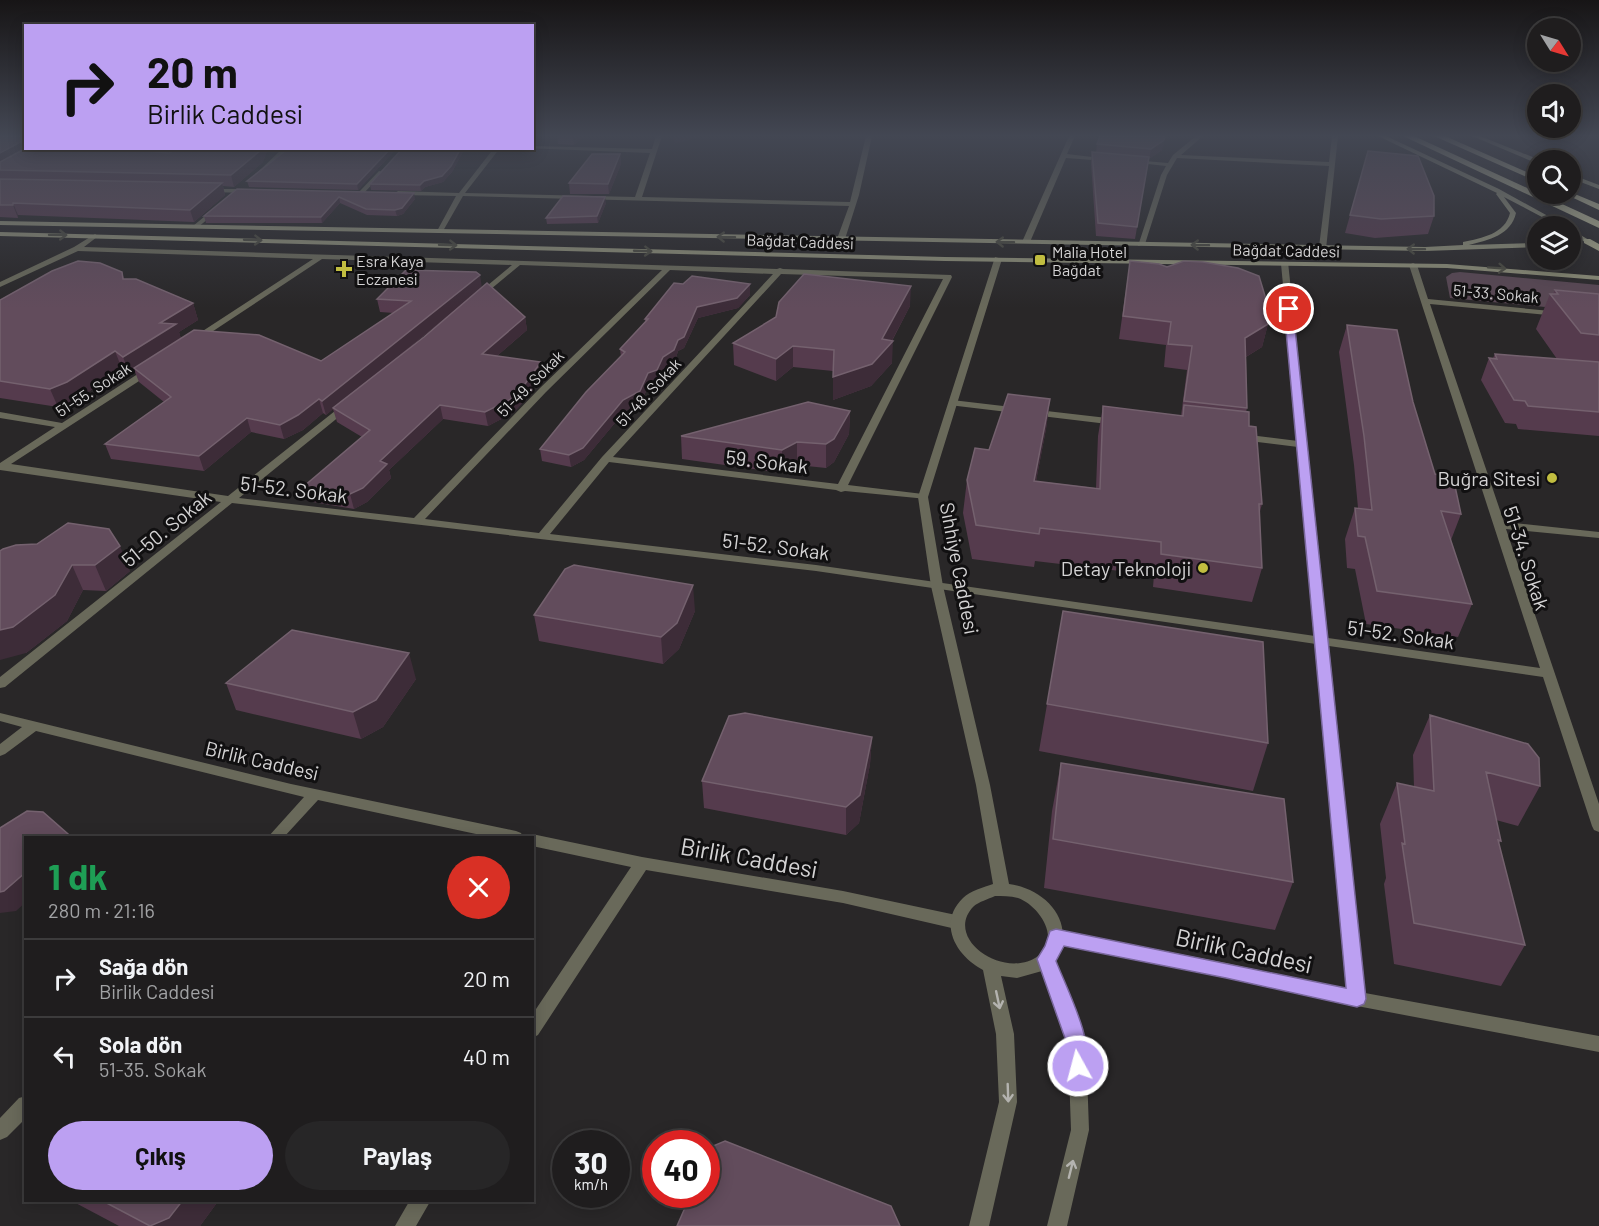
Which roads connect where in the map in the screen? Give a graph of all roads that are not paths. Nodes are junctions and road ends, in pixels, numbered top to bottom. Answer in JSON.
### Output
{"nodes":[{"id":1,"x":236,"y":193,"type":"edge"},
{"id":2,"x":408,"y":193,"type":"edge"},
{"id":3,"x":640,"y":193,"type":"edge"},
{"id":4,"x":856,"y":193,"type":"edge"},
{"id":5,"x":1048,"y":193,"type":"edge"},
{"id":6,"x":1158,"y":193,"type":"edge"},
{"id":7,"x":1329,"y":193,"type":"edge"},
{"id":8,"x":1499,"y":193,"type":"edge"},
{"id":9,"x":1503,"y":193,"type":"edge"},
{"id":10,"x":1530,"y":193,"type":"edge"},
{"id":11,"x":461,"y":194,"type":"junction"},
{"id":12,"x":230,"y":198,"type":"edge"},
{"id":13,"x":638,"y":198,"type":"junction"},
{"id":14,"x":1581,"y":199,"type":"edge"},
{"id":15,"x":853,"y":204,"type":"junction"},
{"id":16,"x":221,"y":206,"type":"edge"},
{"id":17,"x":1599,"y":207,"type":"edge"},
{"id":18,"x":1545,"y":216,"type":"edge"},
{"id":19,"x":0,"y":223,"type":"edge"},
{"id":20,"x":1599,"y":225,"type":"edge"},
{"id":21,"x":195,"y":227,"type":"junction"},
{"id":22,"x":440,"y":231,"type":"junction"},
{"id":23,"x":0,"y":234,"type":"edge"},
{"id":24,"x":95,"y":236,"type":"junction"},
{"id":25,"x":1581,"y":237,"type":"edge"},
{"id":26,"x":841,"y":239,"type":"junction"},
{"id":27,"x":1599,"y":240,"type":"edge"},
{"id":28,"x":1587,"y":241,"type":"junction"},
{"id":29,"x":1026,"y":242,"type":"junction"},
{"id":30,"x":1581,"y":242,"type":"edge"},
{"id":31,"x":1141,"y":244,"type":"junction"},
{"id":32,"x":1527,"y":245,"type":"edge"},
{"id":33,"x":1323,"y":247,"type":"junction"},
{"id":34,"x":1599,"y":248,"type":"edge"},
{"id":35,"x":77,"y":249,"type":"junction"},
{"id":36,"x":1444,"y":249,"type":"junction"},
{"id":37,"x":322,"y":256,"type":"junction"},
{"id":38,"x":998,"y":259,"type":"junction"},
{"id":39,"x":520,"y":262,"type":"junction"},
{"id":40,"x":1285,"y":264,"type":"junction"},
{"id":41,"x":1413,"y":265,"type":"junction"},
{"id":42,"x":669,"y":267,"type":"junction"},
{"id":43,"x":780,"y":270,"type":"junction"},
{"id":44,"x":1599,"y":278,"type":"edge"},
{"id":45,"x":0,"y":285,"type":"edge"},
{"id":46,"x":1425,"y":302,"type":"junction"},
{"id":47,"x":466,"y":308,"type":"edge"},
{"id":48,"x":1564,"y":314,"type":"edge"},
{"id":49,"x":183,"y":348,"type":"edge"},
{"id":50,"x":163,"y":361,"type":"edge"},
{"id":51,"x":358,"y":397,"type":"edge"},
{"id":52,"x":952,"y":403,"type":"junction"},
{"id":53,"x":0,"y":415,"type":"edge"},
{"id":54,"x":1127,"y":424,"type":"edge"},
{"id":55,"x":64,"y":426,"type":"junction"},
{"id":56,"x":1232,"y":436,"type":"edge"},
{"id":57,"x":1302,"y":445,"type":"junction"},
{"id":58,"x":606,"y":459,"type":"junction"},
{"id":59,"x":0,"y":466,"type":"edge"},
{"id":60,"x":841,"y":489,"type":"junction"},
{"id":61,"x":923,"y":497,"type":"junction"},
{"id":62,"x":231,"y":500,"type":"junction"},
{"id":63,"x":416,"y":522,"type":"junction"},
{"id":64,"x":1498,"y":525,"type":"junction"},
{"id":65,"x":1599,"y":535,"type":"edge"},
{"id":66,"x":542,"y":537,"type":"junction"},
{"id":67,"x":937,"y":585,"type":"junction"},
{"id":68,"x":1322,"y":641,"type":"junction"},
{"id":69,"x":1546,"y":673,"type":"junction"},
{"id":70,"x":0,"y":684,"type":"edge"},
{"id":71,"x":0,"y":717,"type":"edge"},
{"id":72,"x":33,"y":726,"type":"junction"},
{"id":73,"x":0,"y":751,"type":"edge"},
{"id":74,"x":315,"y":794,"type":"junction"},
{"id":75,"x":1599,"y":826,"type":"edge"},
{"id":76,"x":276,"y":836,"type":"edge"},
{"id":77,"x":511,"y":836,"type":"edge"},
{"id":78,"x":534,"y":840,"type":"edge"},
{"id":79,"x":642,"y":863,"type":"junction"},
{"id":80,"x":1002,"y":890,"type":"junction"},
{"id":81,"x":956,"y":922,"type":"junction"},
{"id":82,"x":1056,"y":937,"type":"junction"},
{"id":83,"x":1046,"y":959,"type":"junction"},
{"id":84,"x":991,"y":967,"type":"junction"},
{"id":85,"x":1357,"y":999,"type":"junction"},
{"id":86,"x":534,"y":1027,"type":"edge"},
{"id":87,"x":1599,"y":1044,"type":"edge"},
{"id":88,"x":24,"y":1106,"type":"edge"},
{"id":89,"x":0,"y":1131,"type":"edge"},
{"id":90,"x":421,"y":1202,"type":"edge"},
{"id":91,"x":405,"y":1226,"type":"edge"},
{"id":92,"x":979,"y":1226,"type":"edge"},
{"id":93,"x":1057,"y":1226,"type":"edge"}],
"edges":[{"from":1,"to":12,"type":"street"},
{"from":2,"to":11,"type":"street"},
{"from":3,"to":13,"type":"street"},
{"from":4,"to":15,"type":"street"},
{"from":5,"to":29,"type":"street"},
{"from":6,"to":31,"type":"street"},
{"from":7,"to":33,"type":"street"},
{"from":8,"to":36,"type":"main road"},
{"from":9,"to":18,"type":"main road"},
{"from":10,"to":20,"type":"highway"},
{"from":11,"to":13,"type":"street"},
{"from":11,"to":22,"type":"street"},
{"from":13,"to":15,"type":"street"},
{"from":14,"to":17,"type":"highway"},
{"from":15,"to":26,"type":"street"},
{"from":16,"to":21,"type":"street"},
{"from":19,"to":21,"type":"main road","name":"Bağdat Caddesi"},
{"from":21,"to":22,"type":"main road","name":"Bağdat Caddesi"},
{"from":26,"to":22,"type":"main road","name":"Bağdat Caddesi","one_way":true},
{"from":23,"to":24,"type":"main road","name":"Bağdat Caddesi","one_way":true},
{"from":24,"to":35,"type":"street"},
{"from":24,"to":38,"type":"main road","name":"Bağdat Caddesi","one_way":true},
{"from":25,"to":28,"type":"main road"},
{"from":29,"to":26,"type":"main road","name":"Bağdat Caddesi","one_way":true},
{"from":27,"to":28,"type":"main road"},
{"from":28,"to":30,"type":"main road"},
{"from":28,"to":34,"type":"main road"},
{"from":29,"to":31,"type":"main road","name":"Bağdat Caddesi"},
{"from":33,"to":31,"type":"main road","name":"Bağdat Caddesi","one_way":true},
{"from":32,"to":36,"type":"main road","name":"Bağdat Caddesi"},
{"from":36,"to":33,"type":"main road","name":"Bağdat Caddesi","one_way":true},
{"from":35,"to":37,"type":"street"},
{"from":35,"to":45,"type":"street"},
{"from":37,"to":39,"type":"street"},
{"from":37,"to":49,"type":"street"},
{"from":38,"to":40,"type":"main road","name":"Bağdat Caddesi"},
{"from":38,"to":52,"type":"street","name":"Sıhhiye Caddesi"},
{"from":39,"to":42,"type":"street"},
{"from":39,"to":47,"type":"street"},
{"from":40,"to":41,"type":"main road","name":"Bağdat Caddesi"},
{"from":40,"to":57,"type":"street"},
{"from":41,"to":44,"type":"main road","name":"Bağdat Caddesi","one_way":true},
{"from":41,"to":46,"type":"street","name":"51-34. Sokak"},
{"from":42,"to":43,"type":"street"},
{"from":42,"to":63,"type":"street","name":"51-49. Sokak"},
{"from":43,"to":58,"type":"street","name":"51-48. Sokak"},
{"from":43,"to":60,"type":"street"},
{"from":46,"to":48,"type":"street","name":"51-33. Sokak"},
{"from":46,"to":64,"type":"street","name":"51-34. Sokak"},
{"from":50,"to":55,"type":"street","name":"51-55. Sokak"},
{"from":51,"to":62,"type":"street","name":"51-50. Sokak"},
{"from":52,"to":54,"type":"street"},
{"from":52,"to":61,"type":"street","name":"Sıhhiye Caddesi"},
{"from":53,"to":55,"type":"street"},
{"from":55,"to":59,"type":"street","name":"51-55. Sokak"},
{"from":56,"to":57,"type":"street"},
{"from":57,"to":68,"type":"street"},
{"from":58,"to":60,"type":"street","name":"59. Sokak"},
{"from":58,"to":66,"type":"street","name":"51-48. Sokak"},
{"from":59,"to":62,"type":"street","name":"51-52. Sokak"},
{"from":60,"to":61,"type":"street","name":"59. Sokak"},
{"from":61,"to":67,"type":"street","name":"Sıhhiye Caddesi"},
{"from":62,"to":63,"type":"street","name":"51-52. Sokak"},
{"from":62,"to":70,"type":"street","name":"51-50. Sokak"},
{"from":63,"to":66,"type":"street","name":"51-52. Sokak"},
{"from":64,"to":65,"type":"street"},
{"from":64,"to":69,"type":"street","name":"51-34. Sokak"},
{"from":66,"to":67,"type":"street","name":"51-52. Sokak"},
{"from":67,"to":68,"type":"street","name":"51-52. Sokak"},
{"from":67,"to":80,"type":"street","name":"Sıhhiye Caddesi"},
{"from":68,"to":69,"type":"street","name":"51-52. Sokak"},
{"from":68,"to":85,"type":"street"},
{"from":69,"to":75,"type":"street","name":"51-34. Sokak"},
{"from":71,"to":72,"type":"street","name":"Birlik Caddesi"},
{"from":72,"to":73,"type":"street"},
{"from":72,"to":74,"type":"street","name":"Birlik Caddesi"},
{"from":74,"to":76,"type":"street"},
{"from":74,"to":77,"type":"street","name":"Birlik Caddesi"},
{"from":78,"to":79,"type":"street","name":"Birlik Caddesi"},
{"from":79,"to":81,"type":"street","name":"Birlik Caddesi"},
{"from":79,"to":86,"type":"street"},
{"from":80,"to":81,"type":"street"},
{"from":80,"to":82,"type":"street"},
{"from":81,"to":84,"type":"street"},
{"from":82,"to":83,"type":"street"},
{"from":82,"to":85,"type":"street","name":"Birlik Caddesi"},
{"from":83,"to":84,"type":"street"},
{"from":93,"to":83,"type":"street","one_way":true},
{"from":84,"to":92,"type":"street","one_way":true},
{"from":85,"to":87,"type":"street","name":"Birlik Caddesi"},
{"from":88,"to":89,"type":"street"},
{"from":90,"to":91,"type":"street"}]}
